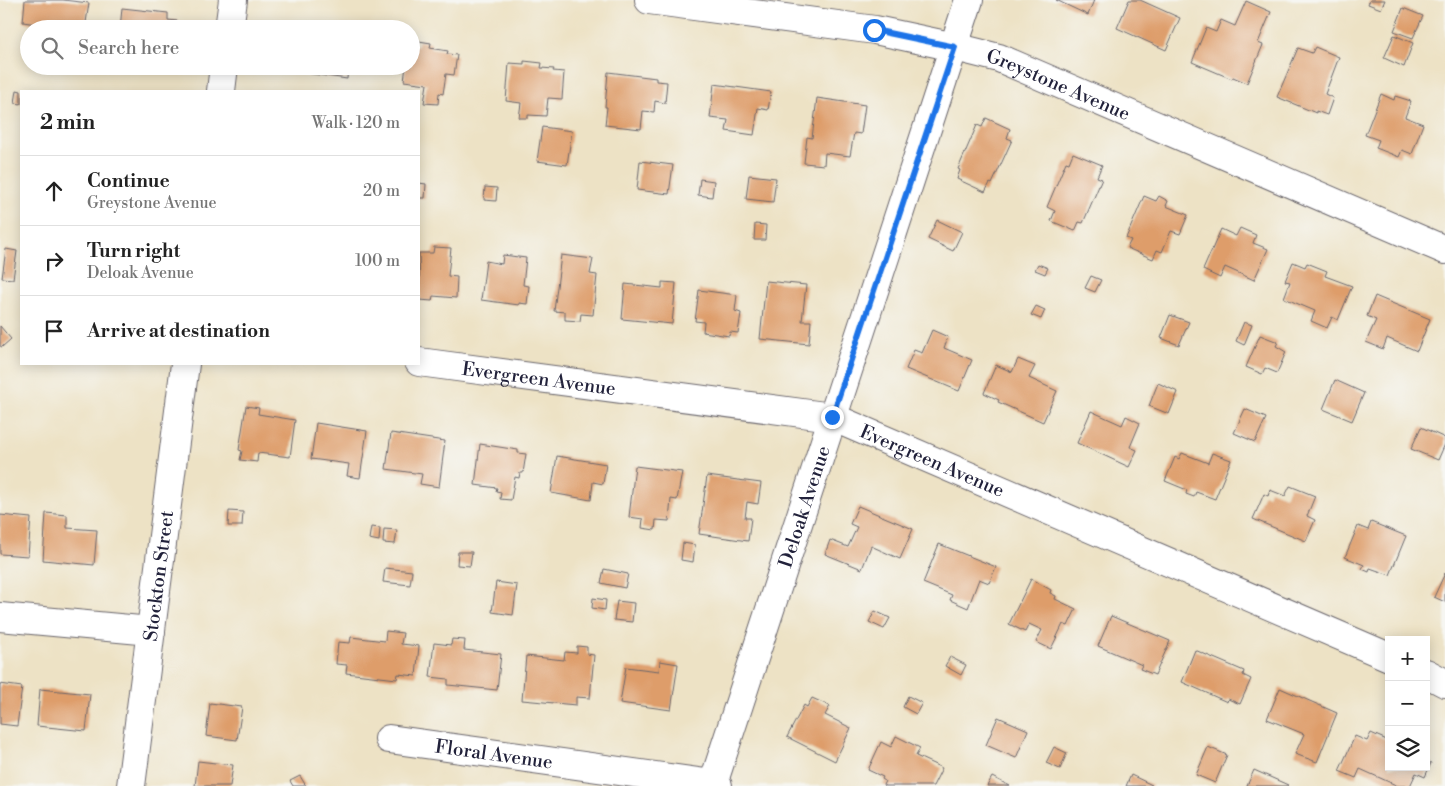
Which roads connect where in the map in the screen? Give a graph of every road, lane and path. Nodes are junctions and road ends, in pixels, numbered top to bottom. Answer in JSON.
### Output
{"nodes":[{"id":1,"x":233,"y":0,"type":"edge"},
{"id":2,"x":649,"y":0,"type":"edge"},
{"id":3,"x":969,"y":0,"type":"edge"},
{"id":4,"x":230,"y":20,"type":"edge"},
{"id":5,"x":955,"y":47,"type":"junction"},
{"id":6,"x":223,"y":75,"type":"edge"},
{"id":7,"x":221,"y":90,"type":"edge"},
{"id":8,"x":1445,"y":250,"type":"edge"},
{"id":9,"x":420,"y":362,"type":"edge"},
{"id":10,"x":185,"y":365,"type":"edge"},
{"id":11,"x":832,"y":417,"type":"junction"},
{"id":12,"x":0,"y":617,"type":"edge"},
{"id":13,"x":151,"y":631,"type":"junction"},
{"id":14,"x":1385,"y":655,"type":"edge"},
{"id":15,"x":1430,"y":675,"type":"edge"},
{"id":16,"x":1445,"y":683,"type":"edge"},
{"id":17,"x":389,"y":739,"type":"dead end"},
{"id":18,"x":716,"y":785,"type":"edge"},
{"id":19,"x":131,"y":786,"type":"edge"}],
"edges":[{"from":1,"to":4,"type":"street"},
{"from":2,"to":5,"type":"street","name":"Greystone Avenue"},
{"from":3,"to":5,"type":"street","name":"Deloak Avenue"},
{"from":5,"to":8,"type":"street","name":"Greystone Avenue"},
{"from":5,"to":11,"type":"street","name":"Deloak Avenue"},
{"from":6,"to":7,"type":"street"},
{"from":9,"to":11,"type":"street","name":"Evergreen Avenue"},
{"from":10,"to":13,"type":"street","name":"Stockton Street"},
{"from":11,"to":14,"type":"street","name":"Evergreen Avenue"},
{"from":11,"to":18,"type":"street","name":"Deloak Avenue"},
{"from":12,"to":13,"type":"street"},
{"from":13,"to":19,"type":"street","name":"Stockton Street"},
{"from":15,"to":16,"type":"street"},
{"from":17,"to":18,"type":"street","name":"Floral Avenue"}]}
